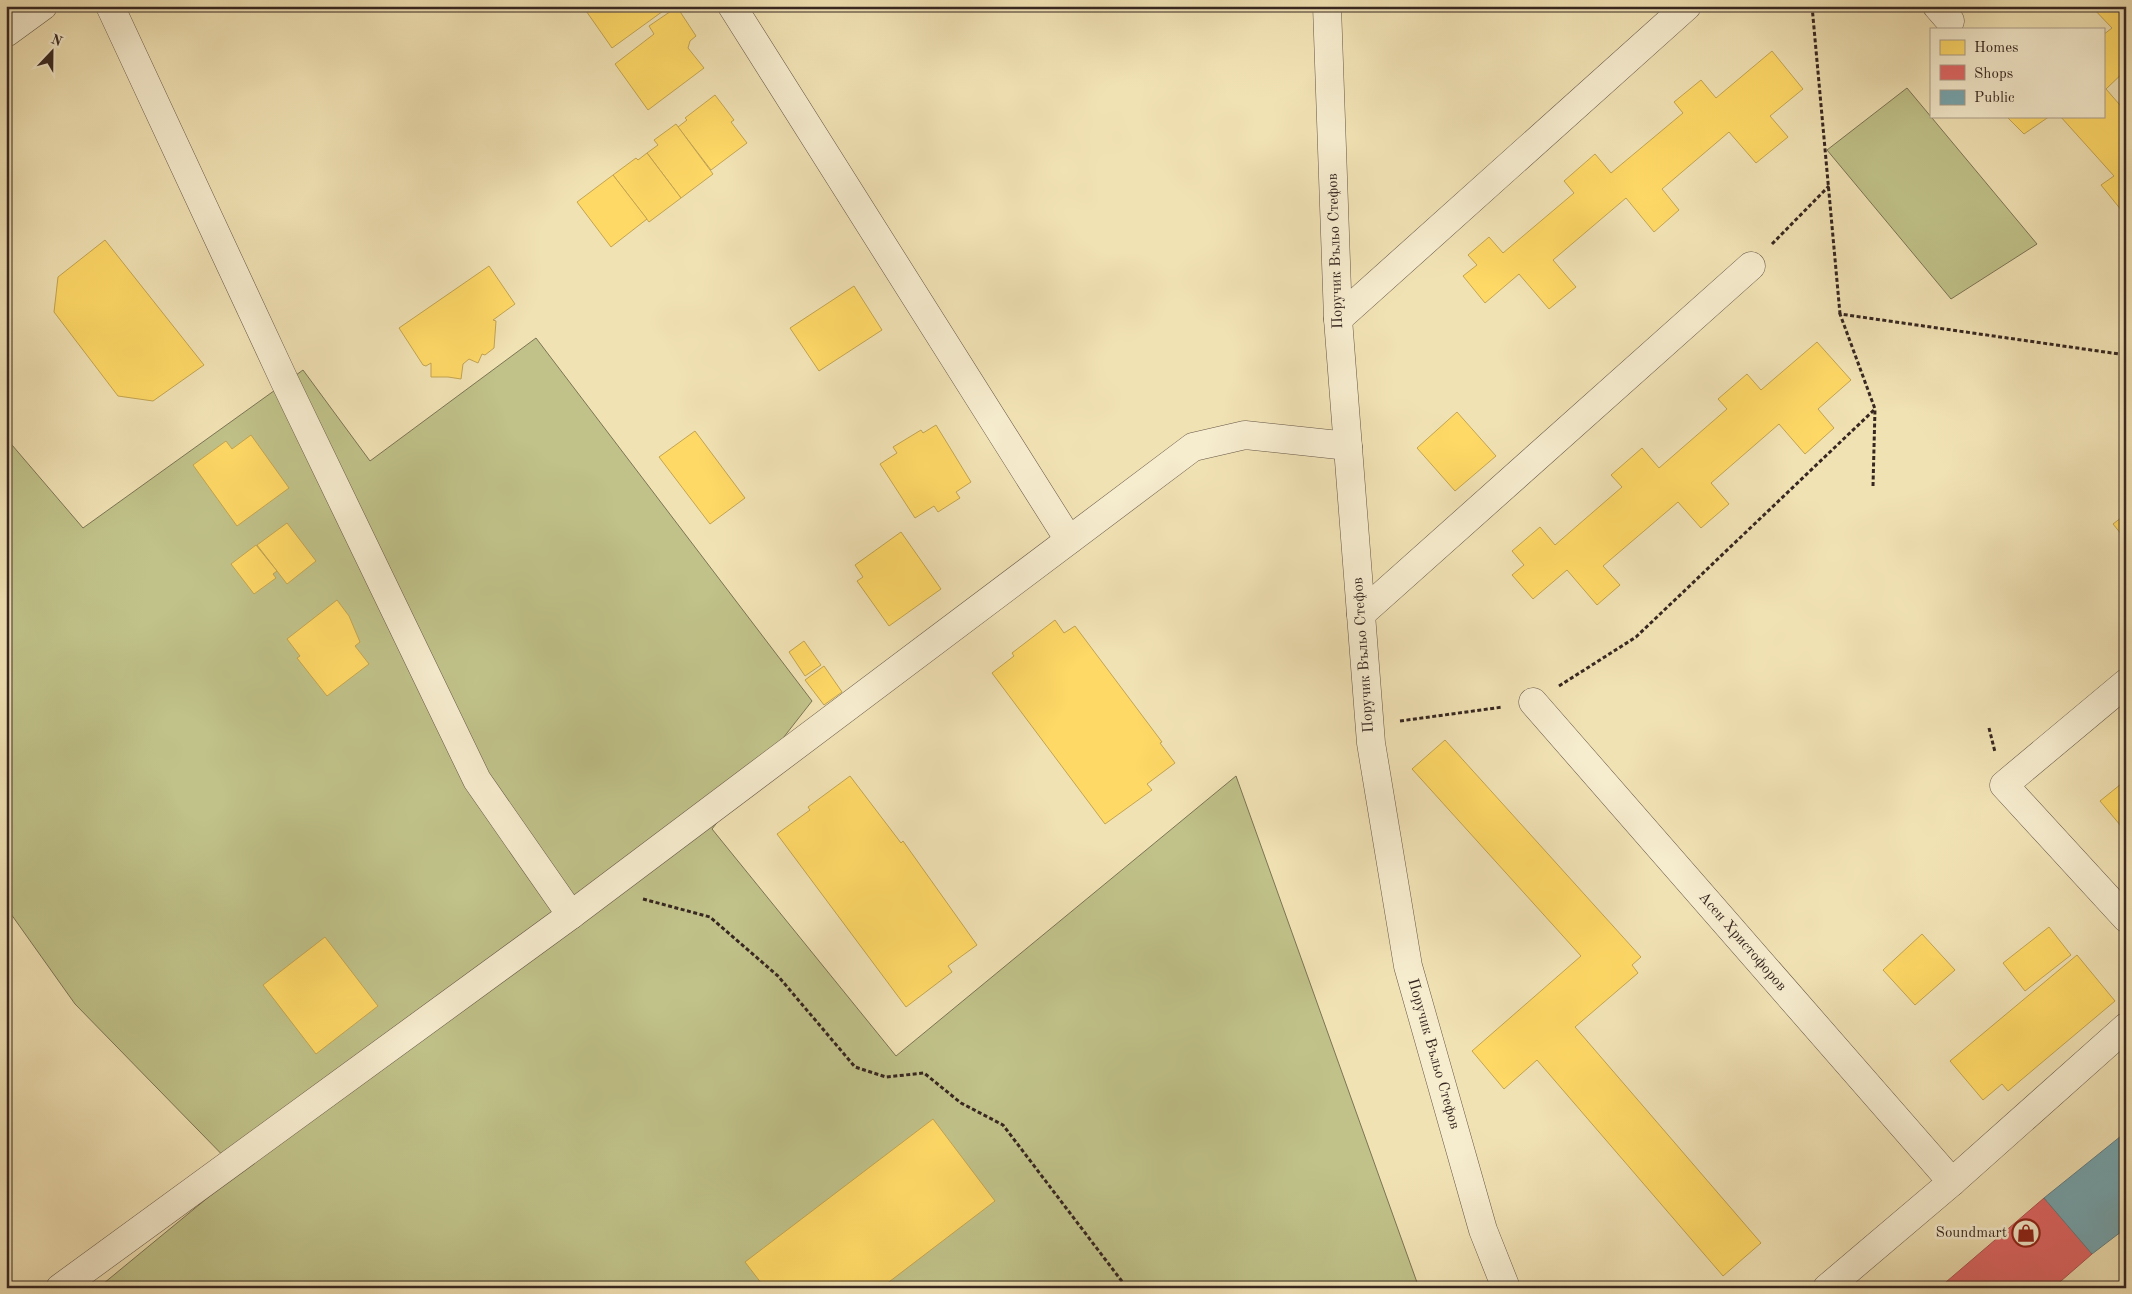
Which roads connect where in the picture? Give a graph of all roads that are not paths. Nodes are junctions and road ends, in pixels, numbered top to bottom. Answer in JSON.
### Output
{"nodes":[{"id":1,"x":43,"y":6,"type":"edge"},
{"id":2,"x":110,"y":6,"type":"edge"},
{"id":3,"x":732,"y":6,"type":"edge"},
{"id":4,"x":1328,"y":6,"type":"edge"},
{"id":5,"x":1687,"y":6,"type":"edge"},
{"id":6,"x":6,"y":33,"type":"edge"},
{"id":7,"x":1751,"y":266,"type":"road end"},
{"id":8,"x":1338,"y":319,"type":"junction"},
{"id":9,"x":1348,"y":446,"type":"junction"},
{"id":10,"x":1068,"y":540,"type":"junction"},
{"id":11,"x":1361,"y":614,"type":"junction"},
{"id":12,"x":2126,"y":683,"type":"edge"},
{"id":13,"x":1533,"y":702,"type":"road end"},
{"id":14,"x":571,"y":915,"type":"junction"},
{"id":15,"x":2126,"y":918,"type":"edge"},
{"id":16,"x":2126,"y":1027,"type":"edge"},
{"id":17,"x":1952,"y":1182,"type":"junction"},
{"id":18,"x":60,"y":1288,"type":"edge"},
{"id":19,"x":1506,"y":1288,"type":"edge"},
{"id":20,"x":1827,"y":1288,"type":"edge"}],
"edges":[{"from":1,"to":6,"type":"street"},
{"from":2,"to":14,"type":"street"},
{"from":3,"to":10,"type":"street"},
{"from":4,"to":8,"type":"street","name":"Поручик Въльо Стефов"},
{"from":5,"to":8,"type":"street"},
{"from":7,"to":11,"type":"street"},
{"from":8,"to":9,"type":"street","name":"Поручик Въльо Стефов"},
{"from":9,"to":10,"type":"street"},
{"from":9,"to":11,"type":"street","name":"Поручик Въльо Стефов"},
{"from":10,"to":14,"type":"street"},
{"from":11,"to":19,"type":"street","name":"Поручик Въльо Стефов"},
{"from":12,"to":15,"type":"street"},
{"from":13,"to":17,"type":"street","name":"Асен Христофоров"},
{"from":14,"to":18,"type":"street"},
{"from":16,"to":17,"type":"street"},
{"from":17,"to":20,"type":"street"}]}
